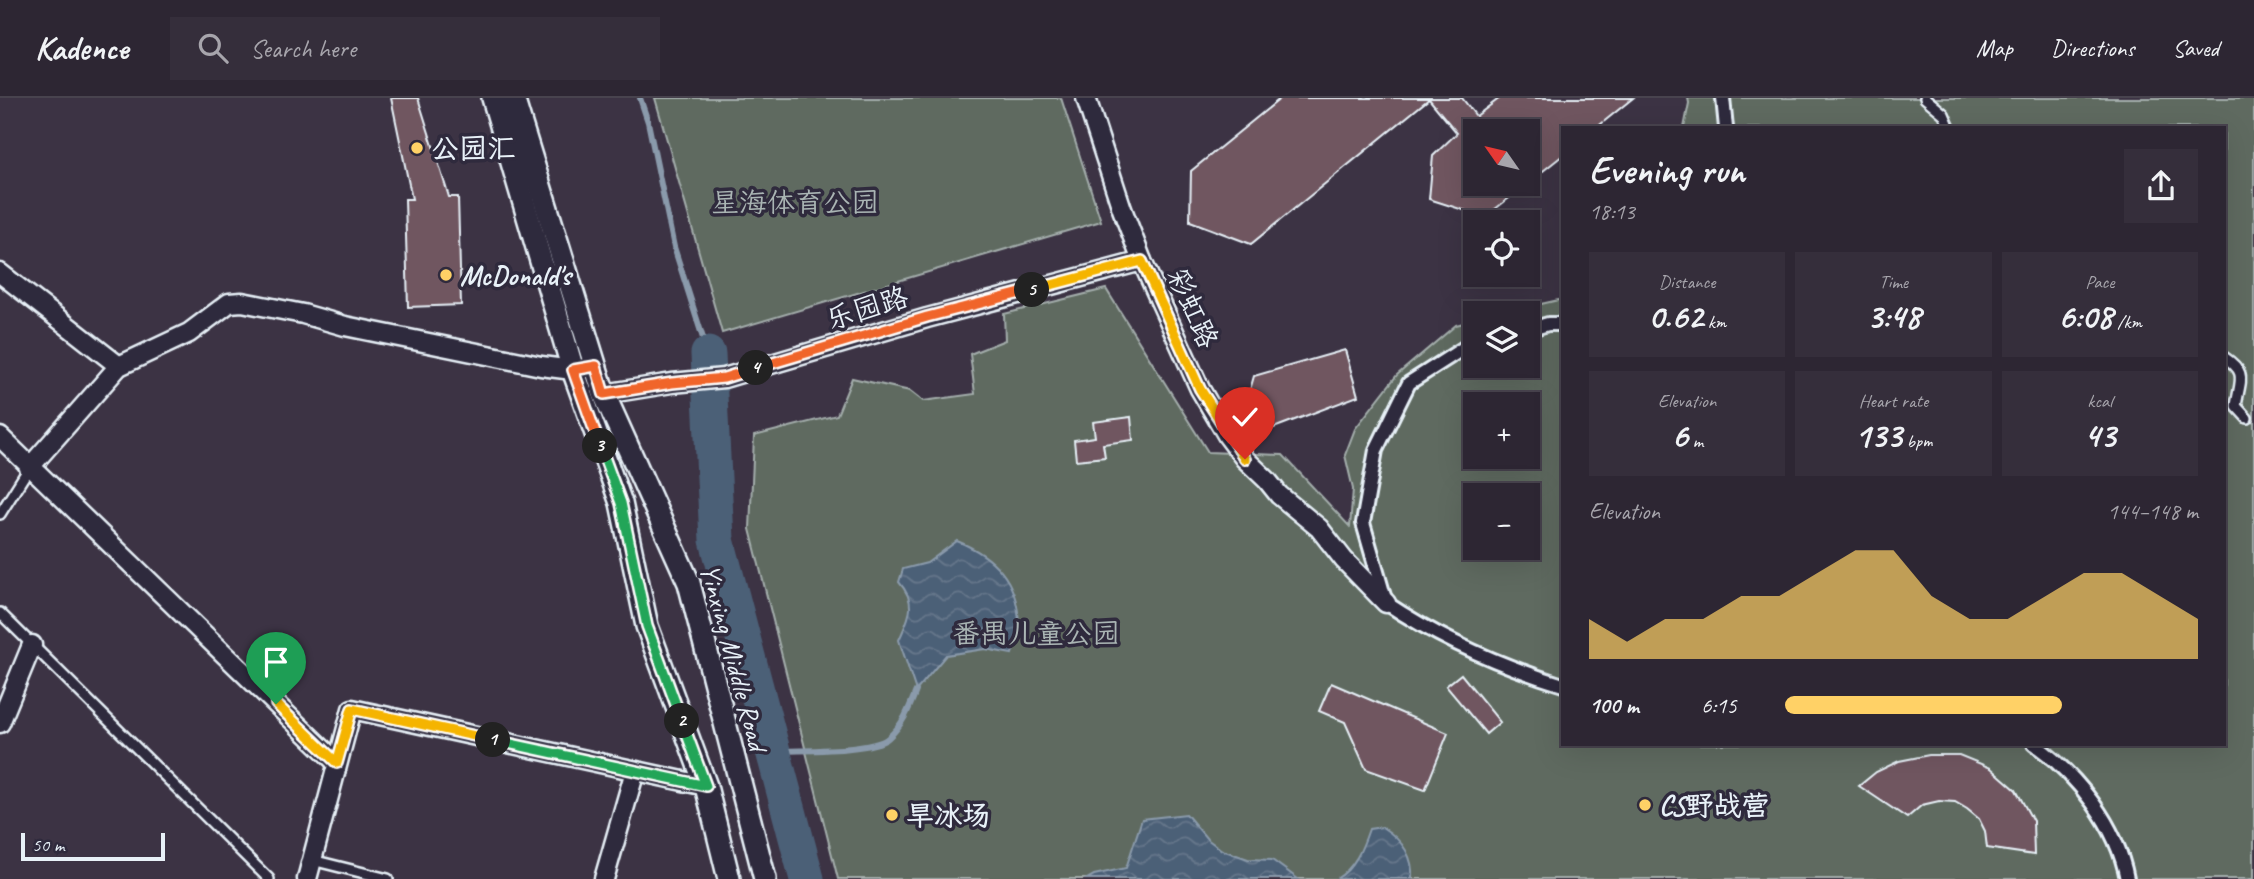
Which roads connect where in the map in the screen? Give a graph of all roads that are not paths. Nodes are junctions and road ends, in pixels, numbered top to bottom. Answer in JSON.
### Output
{"nodes":[{"id":1,"x":493,"y":98,"type":"edge"},
{"id":2,"x":513,"y":98,"type":"edge"},
{"id":3,"x":1086,"y":98,"type":"edge"},
{"id":4,"x":1723,"y":98,"type":"edge"},
{"id":5,"x":1925,"y":98,"type":"edge"},
{"id":6,"x":1726,"y":126,"type":"edge"},
{"id":7,"x":1949,"y":126,"type":"edge"},
{"id":8,"x":1142,"y":261,"type":"junction"},
{"id":9,"x":0,"y":273,"type":"edge"},
{"id":10,"x":1561,"y":324,"type":"edge"},
{"id":11,"x":1540,"y":326,"type":"edge"},
{"id":12,"x":1463,"y":349,"type":"edge"},
{"id":13,"x":2226,"y":358,"type":"edge"},
{"id":14,"x":119,"y":366,"type":"junction"},
{"id":15,"x":596,"y":366,"type":"junction"},
{"id":16,"x":573,"y":370,"type":"junction"},
{"id":17,"x":604,"y":394,"type":"junction"},
{"id":18,"x":2247,"y":418,"type":"dead end"},
{"id":19,"x":0,"y":437,"type":"edge"},
{"id":20,"x":29,"y":468,"type":"junction"},
{"id":21,"x":0,"y":514,"type":"edge"},
{"id":22,"x":1386,"y":603,"type":"junction"},
{"id":23,"x":0,"y":613,"type":"edge"},
{"id":24,"x":32,"y":645,"type":"junction"},
{"id":25,"x":1561,"y":684,"type":"edge"},
{"id":26,"x":0,"y":723,"type":"edge"},
{"id":27,"x":2037,"y":746,"type":"edge"},
{"id":28,"x":337,"y":763,"type":"junction"},
{"id":29,"x":635,"y":771,"type":"junction"},
{"id":30,"x":706,"y":786,"type":"junction"},
{"id":31,"x":312,"y":860,"type":"junction"},
{"id":32,"x":269,"y":879,"type":"edge"},
{"id":33,"x":307,"y":879,"type":"edge"},
{"id":34,"x":388,"y":879,"type":"edge"},
{"id":35,"x":604,"y":879,"type":"edge"},
{"id":36,"x":729,"y":879,"type":"edge"},
{"id":37,"x":765,"y":879,"type":"edge"},
{"id":38,"x":2127,"y":879,"type":"edge"}],
"edges":[{"from":1,"to":16,"type":"street"},
{"from":2,"to":15,"type":"street","name":"Yinxing Middle Road"},
{"from":3,"to":8,"type":"street","name":"彩虹路"},
{"from":4,"to":6,"type":"street"},
{"from":5,"to":7,"type":"lane"},
{"from":8,"to":17,"type":"street","name":"乐园路"},
{"from":8,"to":22,"type":"street","name":"彩虹路"},
{"from":9,"to":14,"type":"street"},
{"from":10,"to":11,"type":"street"},
{"from":12,"to":22,"type":"street"},
{"from":13,"to":18,"type":"lane"},
{"from":14,"to":16,"type":"street"},
{"from":14,"to":20,"type":"street"},
{"from":15,"to":16,"type":"street"},
{"from":15,"to":17,"type":"street","name":"Yinxing Middle Road"},
{"from":16,"to":30,"type":"street"},
{"from":17,"to":37,"type":"street","name":"Yinxing Middle Road"},
{"from":19,"to":20,"type":"street"},
{"from":20,"to":21,"type":"lane"},
{"from":20,"to":28,"type":"street"},
{"from":22,"to":25,"type":"street","name":"彩虹路"},
{"from":23,"to":24,"type":"lane"},
{"from":24,"to":26,"type":"street"},
{"from":24,"to":32,"type":"lane"},
{"from":27,"to":38,"type":"street"},
{"from":28,"to":29,"type":"street"},
{"from":28,"to":31,"type":"street"},
{"from":29,"to":30,"type":"street"},
{"from":29,"to":35,"type":"street"},
{"from":30,"to":36,"type":"street"},
{"from":31,"to":33,"type":"street"},
{"from":31,"to":34,"type":"lane"}]}
